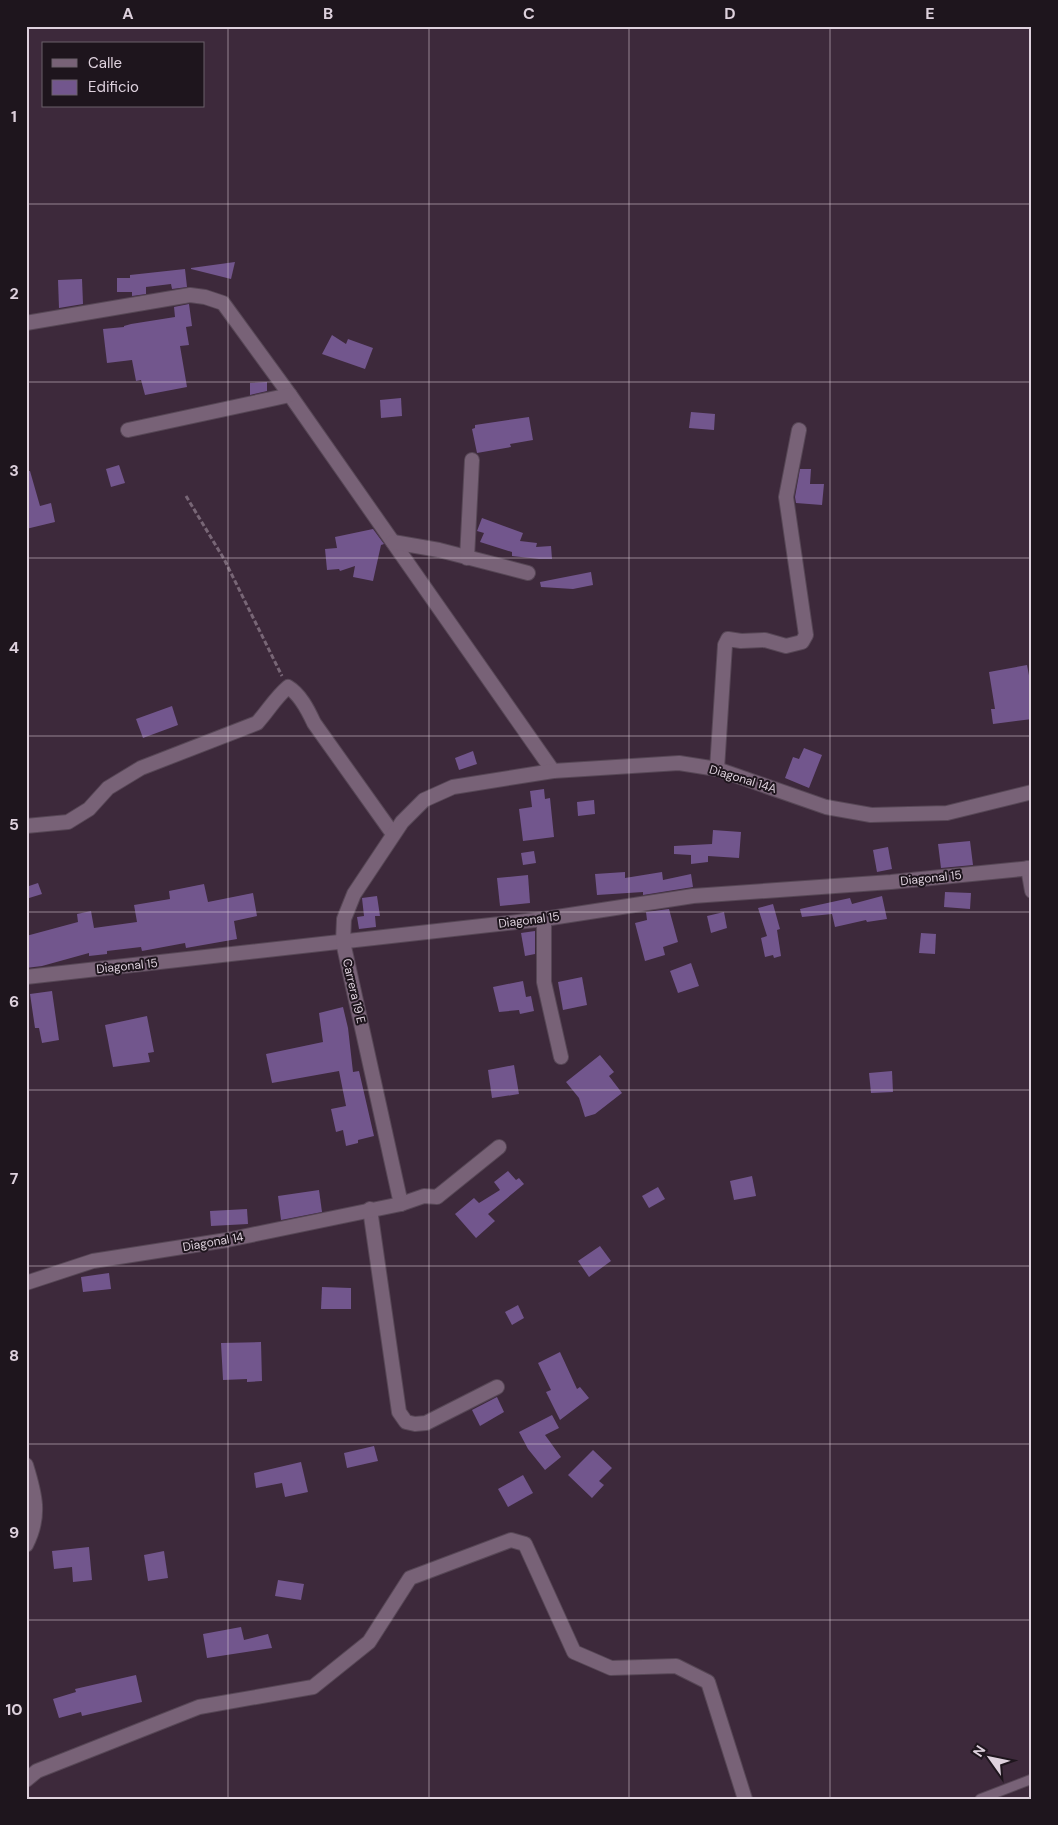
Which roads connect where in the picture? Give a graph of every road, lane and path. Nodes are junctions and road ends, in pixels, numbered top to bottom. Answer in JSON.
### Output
{"nodes":[{"id":1,"x":26,"y":323,"type":"edge"},
{"id":2,"x":290,"y":395,"type":"junction"},
{"id":3,"x":128,"y":430,"type":"dead end"},
{"id":4,"x":799,"y":430,"type":"dead end"},
{"id":5,"x":472,"y":460,"type":"dead end"},
{"id":6,"x":186,"y":496,"type":"dead end"},
{"id":7,"x":393,"y":542,"type":"junction"},
{"id":8,"x":467,"y":558,"type":"junction"},
{"id":9,"x":528,"y":573,"type":"dead end"},
{"id":10,"x":288,"y":687,"type":"junction"},
{"id":11,"x":717,"y":769,"type":"junction"},
{"id":12,"x":553,"y":771,"type":"junction"},
{"id":13,"x":1032,"y":792,"type":"edge"},
{"id":14,"x":424,"y":800,"type":"joint"},
{"id":15,"x":26,"y":826,"type":"edge"},
{"id":16,"x":393,"y":834,"type":"junction"},
{"id":17,"x":1030,"y":868,"type":"edge"},
{"id":18,"x":1032,"y":891,"type":"edge"},
{"id":19,"x":544,"y":919,"type":"junction"},
{"id":20,"x":343,"y":942,"type":"junction"},
{"id":21,"x":26,"y":977,"type":"edge"},
{"id":22,"x":561,"y":1057,"type":"dead end"},
{"id":23,"x":499,"y":1147,"type":"dead end"},
{"id":24,"x":401,"y":1204,"type":"junction"},
{"id":25,"x":370,"y":1209,"type":"junction"},
{"id":26,"x":26,"y":1283,"type":"edge"},
{"id":27,"x":497,"y":1386,"type":"dead end"},
{"id":28,"x":26,"y":1465,"type":"edge"},
{"id":29,"x":26,"y":1545,"type":"edge"},
{"id":30,"x":1032,"y":1779,"type":"edge"},
{"id":31,"x":26,"y":1780,"type":"edge"},
{"id":32,"x":745,"y":1799,"type":"edge"},
{"id":33,"x":980,"y":1799,"type":"edge"}],
"edges":[{"from":1,"to":2,"type":"street"},
{"from":2,"to":3,"type":"street"},
{"from":2,"to":7,"type":"street"},
{"from":4,"to":11,"type":"street"},
{"from":5,"to":8,"type":"street"},
{"from":6,"to":10,"type":"path"},
{"from":7,"to":8,"type":"street"},
{"from":7,"to":12,"type":"street"},
{"from":8,"to":9,"type":"street"},
{"from":10,"to":15,"type":"street"},
{"from":10,"to":16,"type":"street"},
{"from":11,"to":12,"type":"street","name":"Diagonal 14A"},
{"from":11,"to":13,"type":"street","name":"Diagonal 14A"},
{"from":12,"to":14,"type":"street","name":"Diagonal 14A"},
{"from":14,"to":16,"type":"street","name":"Carrera 19 E"},
{"from":16,"to":20,"type":"street","name":"Carrera 19 E"},
{"from":17,"to":18,"type":"street"},
{"from":17,"to":19,"type":"street","name":"Diagonal 15"},
{"from":19,"to":20,"type":"street","name":"Diagonal 15"},
{"from":19,"to":22,"type":"street"},
{"from":20,"to":21,"type":"street","name":"Diagonal 15"},
{"from":20,"to":24,"type":"street","name":"Carrera 19 E"},
{"from":23,"to":24,"type":"street","name":"Diagonal 14"},
{"from":24,"to":25,"type":"street","name":"Diagonal 14"},
{"from":25,"to":26,"type":"street","name":"Diagonal 14"},
{"from":25,"to":27,"type":"street"},
{"from":28,"to":29,"type":"street"},
{"from":30,"to":33,"type":"lane"},
{"from":31,"to":32,"type":"street"}]}
